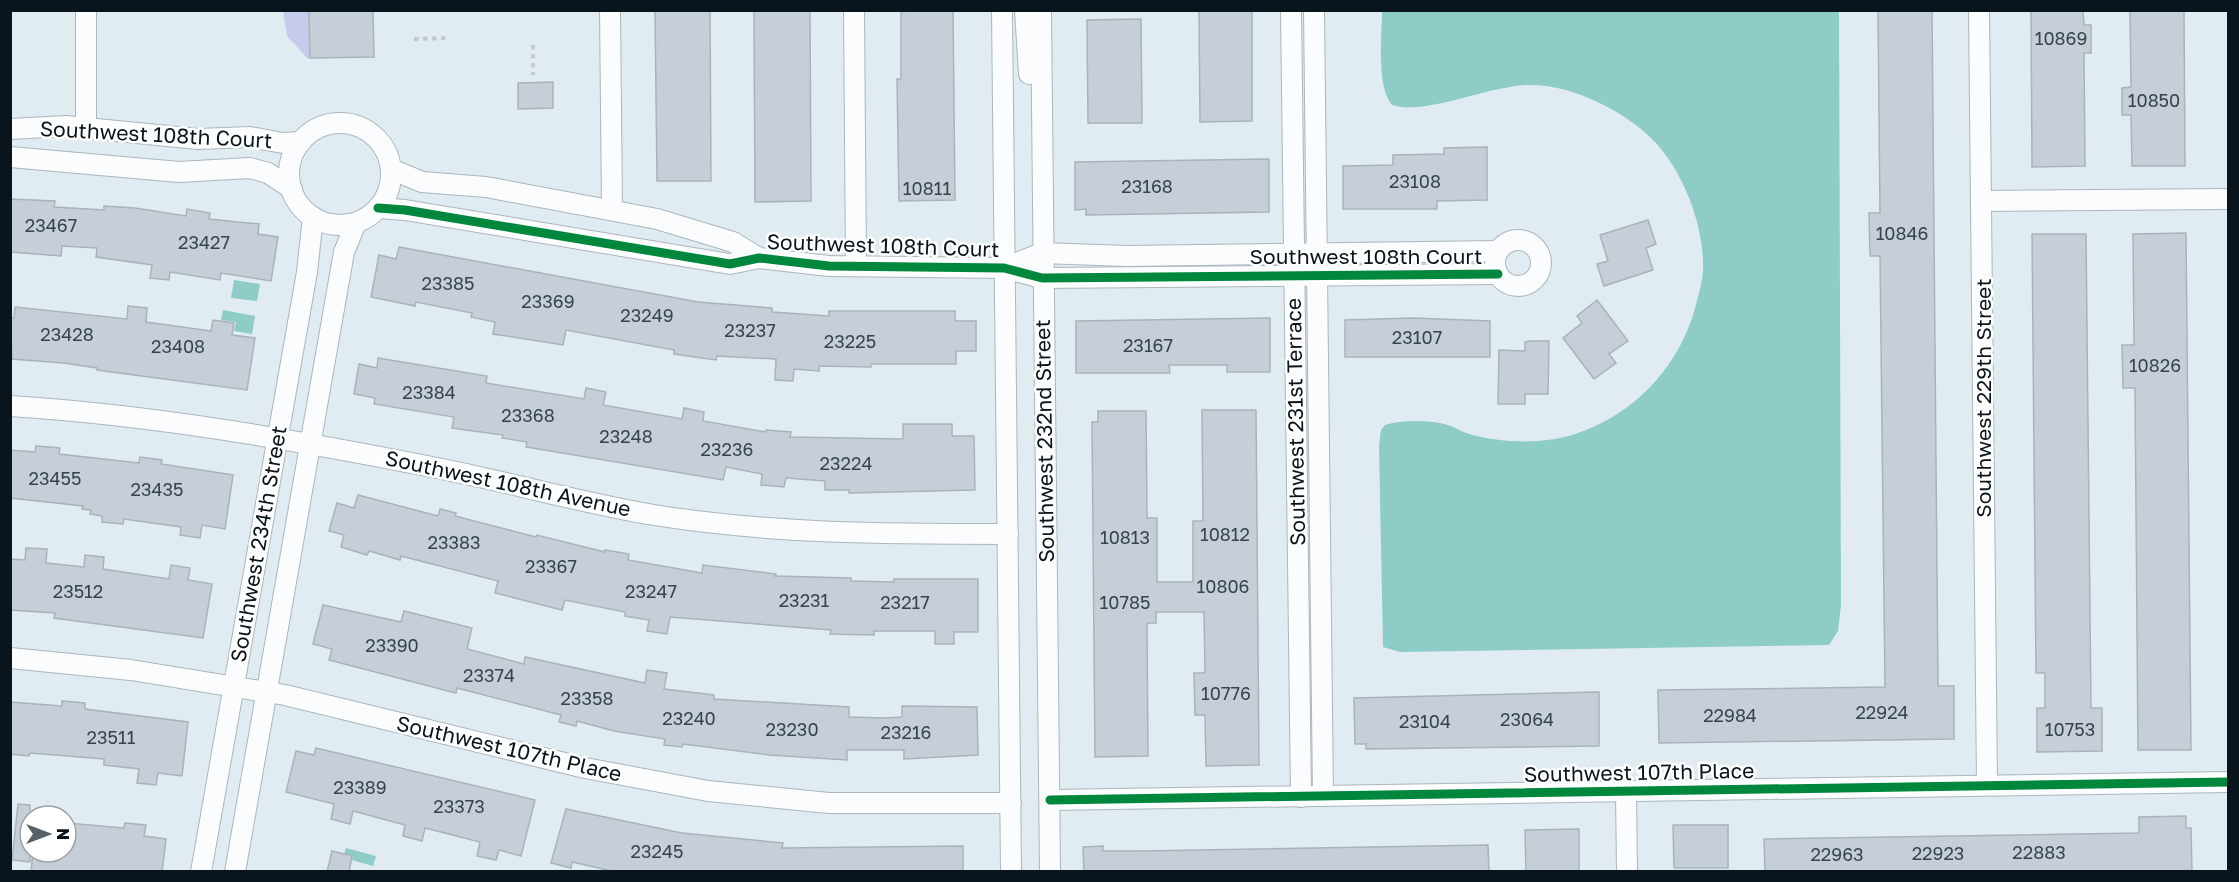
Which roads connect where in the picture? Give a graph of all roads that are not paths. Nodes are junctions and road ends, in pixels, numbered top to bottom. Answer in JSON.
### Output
{"nodes":[{"id":1,"x":86,"y":10,"type":"edge"},
{"id":2,"x":610,"y":10,"type":"edge"},
{"id":3,"x":854,"y":10,"type":"edge"},
{"id":4,"x":1002,"y":10,"type":"edge"},
{"id":5,"x":1025,"y":10,"type":"edge"},
{"id":6,"x":1041,"y":10,"type":"edge"},
{"id":7,"x":1291,"y":10,"type":"edge"},
{"id":8,"x":1314,"y":10,"type":"edge"},
{"id":9,"x":1979,"y":10,"type":"edge"},
{"id":10,"x":87,"y":127,"type":"junction"},
{"id":11,"x":10,"y":129,"type":"edge"},
{"id":12,"x":301,"y":142,"type":"junction"},
{"id":13,"x":10,"y":157,"type":"edge"},
{"id":14,"x":391,"y":169,"type":"junction"},
{"id":15,"x":292,"y":189,"type":"junction"},
{"id":16,"x":2229,"y":199,"type":"edge"},
{"id":17,"x":1042,"y":200,"type":"junction"},
{"id":18,"x":1982,"y":201,"type":"junction"},
{"id":19,"x":378,"y":208,"type":"junction"},
{"id":20,"x":612,"y":209,"type":"junction"},
{"id":21,"x":313,"y":217,"type":"junction"},
{"id":22,"x":356,"y":223,"type":"junction"},
{"id":23,"x":1498,"y":251,"type":"junction"},
{"id":24,"x":1042,"y":253,"type":"junction"},
{"id":25,"x":1293,"y":254,"type":"junction"},
{"id":26,"x":1316,"y":254,"type":"junction"},
{"id":27,"x":759,"y":258,"type":"junction"},
{"id":28,"x":856,"y":266,"type":"junction"},
{"id":29,"x":1004,"y":268,"type":"junction"},
{"id":30,"x":1498,"y":274,"type":"junction"},
{"id":31,"x":1293,"y":275,"type":"junction"},
{"id":32,"x":1317,"y":275,"type":"junction"},
{"id":33,"x":1042,"y":278,"type":"junction"},
{"id":34,"x":10,"y":406,"type":"edge"},
{"id":35,"x":278,"y":440,"type":"junction"},
{"id":36,"x":310,"y":445,"type":"junction"},
{"id":37,"x":1008,"y":534,"type":"junction"},
{"id":38,"x":10,"y":658,"type":"edge"},
{"id":39,"x":234,"y":687,"type":"junction"},
{"id":40,"x":266,"y":692,"type":"junction"},
{"id":41,"x":2229,"y":782,"type":"edge"},
{"id":42,"x":1987,"y":785,"type":"junction"},
{"id":43,"x":1626,"y":791,"type":"junction"},
{"id":44,"x":1323,"y":796,"type":"junction"},
{"id":45,"x":1301,"y":797,"type":"junction"},
{"id":46,"x":1050,"y":800,"type":"junction"},
{"id":47,"x":1011,"y":803,"type":"junction"},
{"id":48,"x":201,"y":872,"type":"edge"},
{"id":49,"x":235,"y":872,"type":"edge"},
{"id":50,"x":1011,"y":872,"type":"edge"},
{"id":51,"x":1050,"y":872,"type":"edge"},
{"id":52,"x":1627,"y":872,"type":"edge"}],
"edges":[{"from":1,"to":10,"type":"street"},
{"from":2,"to":20,"type":"street"},
{"from":3,"to":28,"type":"street"},
{"from":4,"to":29,"type":"street","name":"Southwest 232nd Street"},
{"from":5,"to":17,"type":"street"},
{"from":6,"to":17,"type":"street","name":"Southwest 232nd Street"},
{"from":7,"to":25,"type":"street","name":"Southwest 231st Terrace"},
{"from":8,"to":26,"type":"street","name":"Southwest 231st Terrace"},
{"from":9,"to":18,"type":"street","name":"Southwest 229th Street"},
{"from":10,"to":11,"type":"street","name":"Southwest 108th Court"},
{"from":10,"to":12,"type":"street","name":"Southwest 108th Court"},
{"from":12,"to":14,"type":"street"},
{"from":12,"to":15,"type":"street"},
{"from":13,"to":15,"type":"street","name":"Southwest 108th Court"},
{"from":14,"to":19,"type":"street"},
{"from":14,"to":20,"type":"street","name":"Southwest 108th Court"},
{"from":15,"to":21,"type":"street"},
{"from":16,"to":18,"type":"street"},
{"from":17,"to":24,"type":"street","name":"Southwest 232nd Street"},
{"from":18,"to":42,"type":"street","name":"Southwest 229th Street"},
{"from":19,"to":22,"type":"street"},
{"from":19,"to":27,"type":"street","name":"Southwest 108th Court"},
{"from":20,"to":27,"type":"street","name":"Southwest 108th Court"},
{"from":21,"to":22,"type":"street"},
{"from":21,"to":35,"type":"street","name":"Southwest 234th Street"},
{"from":22,"to":36,"type":"street","name":"Southwest 234th Street"},
{"from":23,"to":26,"type":"street","name":"Southwest 108th Court"},
{"from":23,"to":30,"type":"street"},
{"from":23,"to":30,"type":"street"},
{"from":24,"to":25,"type":"street","name":"Southwest 108th Court"},
{"from":24,"to":29,"type":"street","name":"Southwest 108th Court"},
{"from":24,"to":33,"type":"street","name":"Southwest 232nd Street"},
{"from":25,"to":26,"type":"street","name":"Southwest 108th Court"},
{"from":25,"to":31,"type":"street","name":"Southwest 231st Terrace"},
{"from":26,"to":32,"type":"street","name":"Southwest 231st Terrace"},
{"from":27,"to":28,"type":"street","name":"Southwest 108th Court"},
{"from":28,"to":29,"type":"street","name":"Southwest 108th Court"},
{"from":29,"to":33,"type":"street","name":"Southwest 108th Court"},
{"from":29,"to":37,"type":"street","name":"Southwest 232nd Street"},
{"from":30,"to":32,"type":"street","name":"Southwest 108th Court"},
{"from":31,"to":32,"type":"street","name":"Southwest 108th Court"},
{"from":31,"to":33,"type":"street","name":"Southwest 108th Court"},
{"from":31,"to":45,"type":"street","name":"Southwest 231st Terrace"},
{"from":32,"to":44,"type":"street","name":"Southwest 231st Terrace"},
{"from":33,"to":46,"type":"street","name":"Southwest 232nd Street"},
{"from":34,"to":35,"type":"street","name":"Southwest 108th Avenue"},
{"from":35,"to":36,"type":"street","name":"Southwest 108th Avenue"},
{"from":35,"to":39,"type":"street","name":"Southwest 234th Street"},
{"from":36,"to":37,"type":"street","name":"Southwest 108th Avenue"},
{"from":36,"to":40,"type":"street","name":"Southwest 234th Street"},
{"from":37,"to":47,"type":"street","name":"Southwest 232nd Street"},
{"from":38,"to":39,"type":"street","name":"Southwest 107th Place"},
{"from":39,"to":40,"type":"street","name":"Southwest 107th Place"},
{"from":39,"to":48,"type":"street","name":"Southwest 234th Street"},
{"from":40,"to":47,"type":"street","name":"Southwest 107th Place"},
{"from":40,"to":49,"type":"street","name":"Southwest 234th Street"},
{"from":41,"to":42,"type":"street","name":"Southwest 107th Place"},
{"from":42,"to":43,"type":"street","name":"Southwest 107th Place"},
{"from":43,"to":44,"type":"street","name":"Southwest 107th Place"},
{"from":43,"to":52,"type":"street"},
{"from":44,"to":45,"type":"street","name":"Southwest 107th Place"},
{"from":45,"to":46,"type":"street","name":"Southwest 107th Place"},
{"from":46,"to":51,"type":"street","name":"Southwest 232nd Street"},
{"from":47,"to":50,"type":"street","name":"Southwest 232nd Street"}]}
